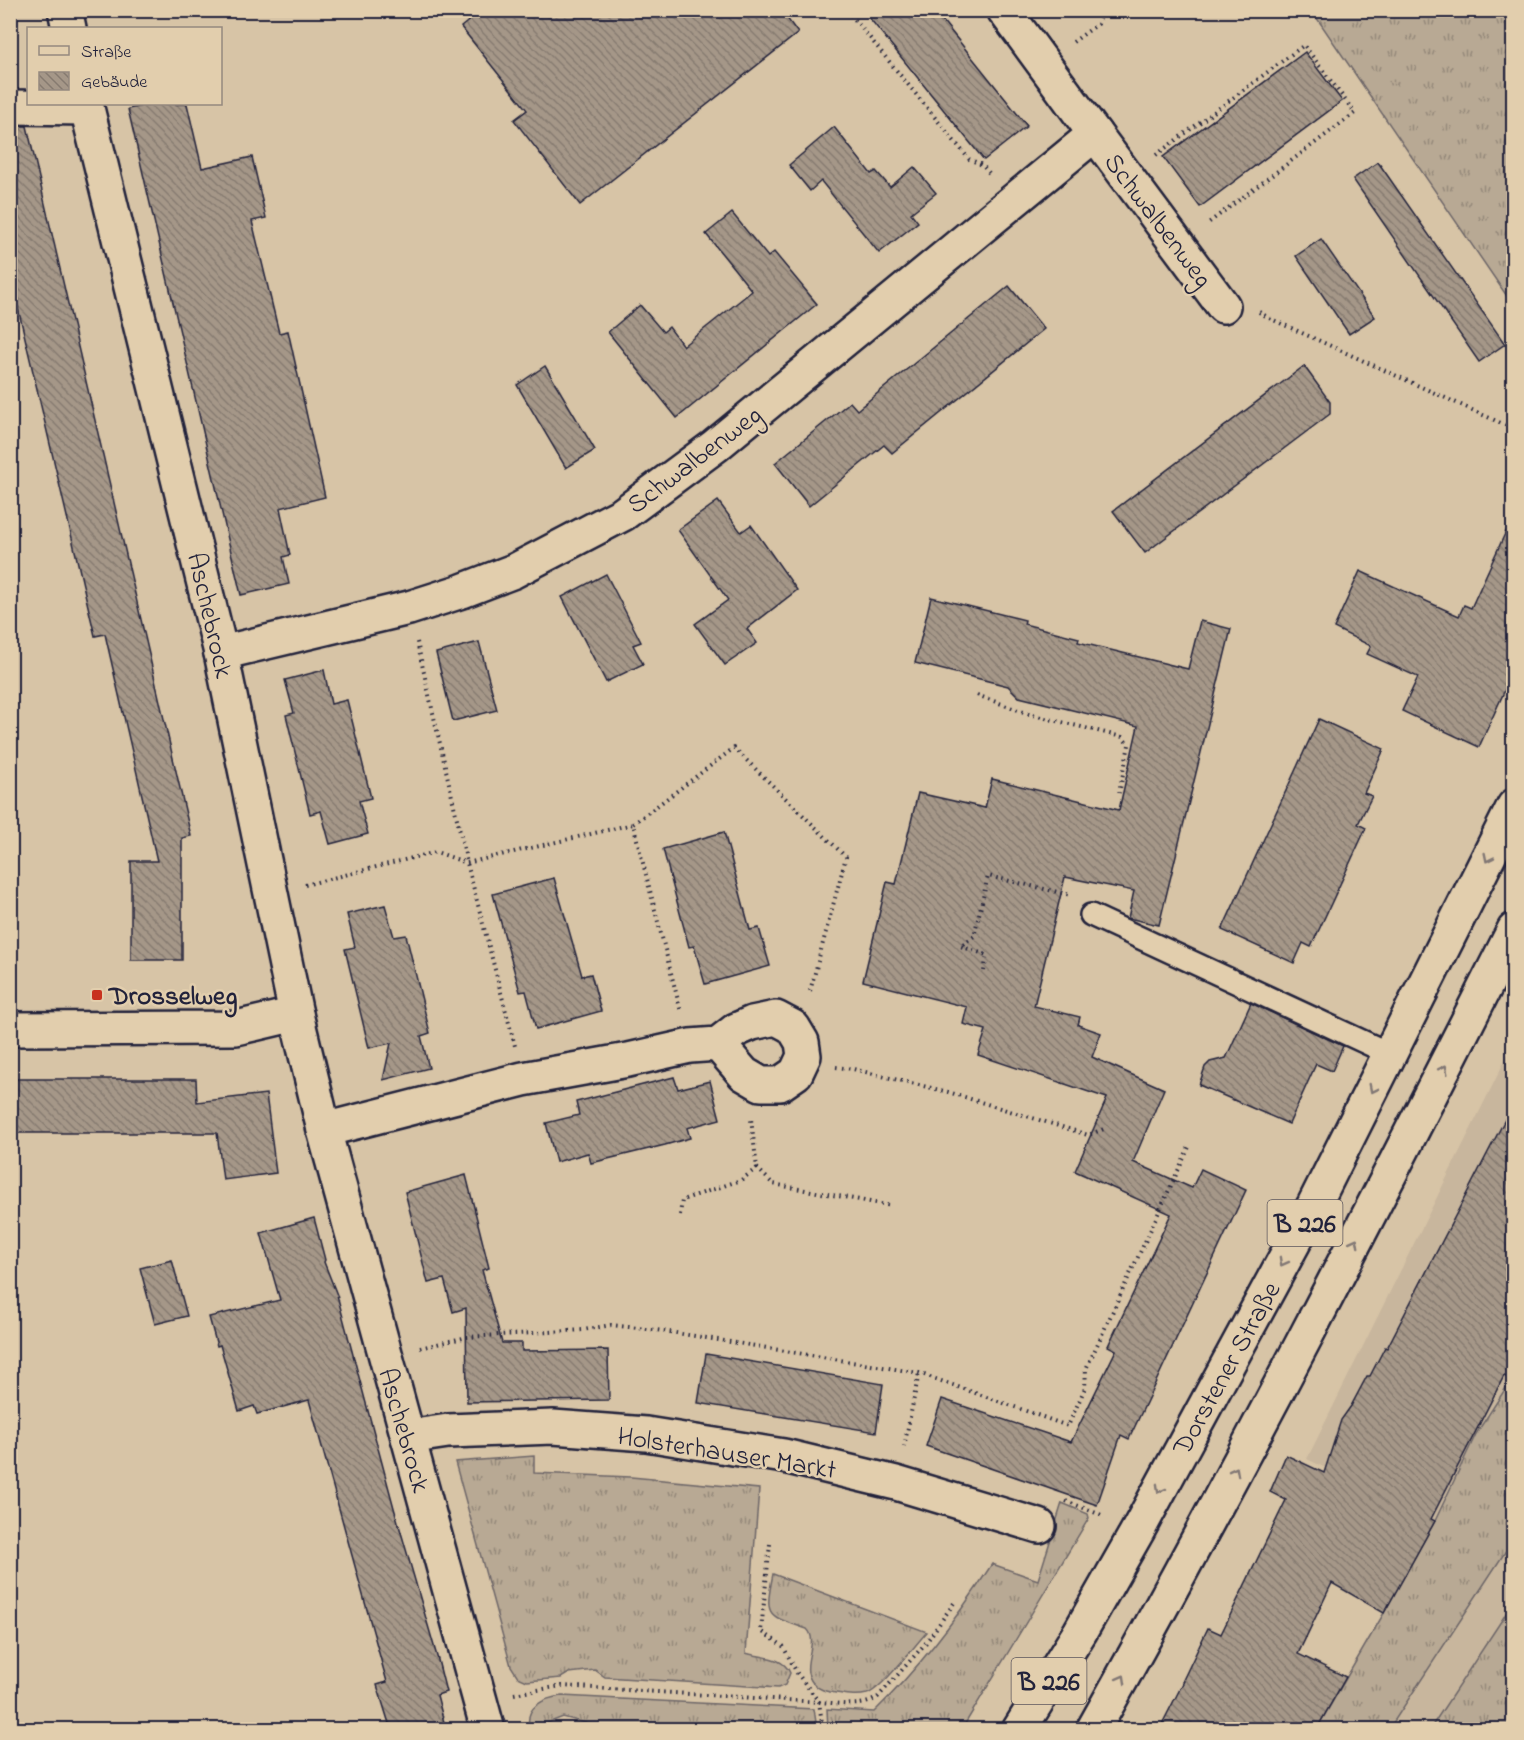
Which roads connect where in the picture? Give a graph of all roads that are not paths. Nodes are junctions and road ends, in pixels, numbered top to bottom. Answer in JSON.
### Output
{"nodes":[{"id":1,"x":65,"y":10,"type":"edge"},
{"id":2,"x":1004,"y":10,"type":"edge"},
{"id":3,"x":69,"y":27,"type":"edge"},
{"id":4,"x":87,"y":106,"type":"edge"},
{"id":5,"x":10,"y":107,"type":"edge"},
{"id":6,"x":1095,"y":134,"type":"junction"},
{"id":7,"x":1222,"y":306,"type":"road end"},
{"id":8,"x":221,"y":653,"type":"junction"},
{"id":9,"x":1514,"y":806,"type":"edge"},
{"id":10,"x":1091,"y":915,"type":"dead end"},
{"id":11,"x":1514,"y":930,"type":"edge"},
{"id":12,"x":296,"y":1014,"type":"junction"},
{"id":13,"x":10,"y":1029,"type":"edge"},
{"id":14,"x":704,"y":1045,"type":"junction"},
{"id":15,"x":1390,"y":1054,"type":"junction"},
{"id":16,"x":324,"y":1130,"type":"junction"},
{"id":17,"x":408,"y":1437,"type":"junction"},
{"id":18,"x":1039,"y":1526,"type":"road end"},
{"id":19,"x":484,"y":1716,"type":"edge"},
{"id":20,"x":1018,"y":1730,"type":"edge"},
{"id":21,"x":1093,"y":1730,"type":"edge"}],
"edges":[{"from":1,"to":3,"type":"street"},
{"from":2,"to":6,"type":"street","name":"Schwalbenweg"},
{"from":4,"to":5,"type":"street"},
{"from":4,"to":8,"type":"street","name":"Aschebrock"},
{"from":6,"to":7,"type":"street","name":"Schwalbenweg"},
{"from":6,"to":8,"type":"street","name":"Schwalbenweg"},
{"from":8,"to":12,"type":"street","name":"Aschebrock"},
{"from":9,"to":15,"type":"street","name":"Dorstener Straße","number":"B 226","one_way":true},
{"from":10,"to":15,"type":"lane"},
{"from":21,"to":11,"type":"street","name":"Dorstener Straße","number":"B 226","one_way":true},
{"from":12,"to":13,"type":"street"},
{"from":12,"to":16,"type":"street","name":"Aschebrock"},
{"from":14,"to":14,"type":"street"},
{"from":14,"to":16,"type":"street"},
{"from":15,"to":20,"type":"street","name":"Dorstener Straße","number":"B 226","one_way":true},
{"from":16,"to":17,"type":"street","name":"Aschebrock"},
{"from":17,"to":18,"type":"street","name":"Holsterhauser Markt"},
{"from":17,"to":19,"type":"street","name":"Aschebrock"}]}
